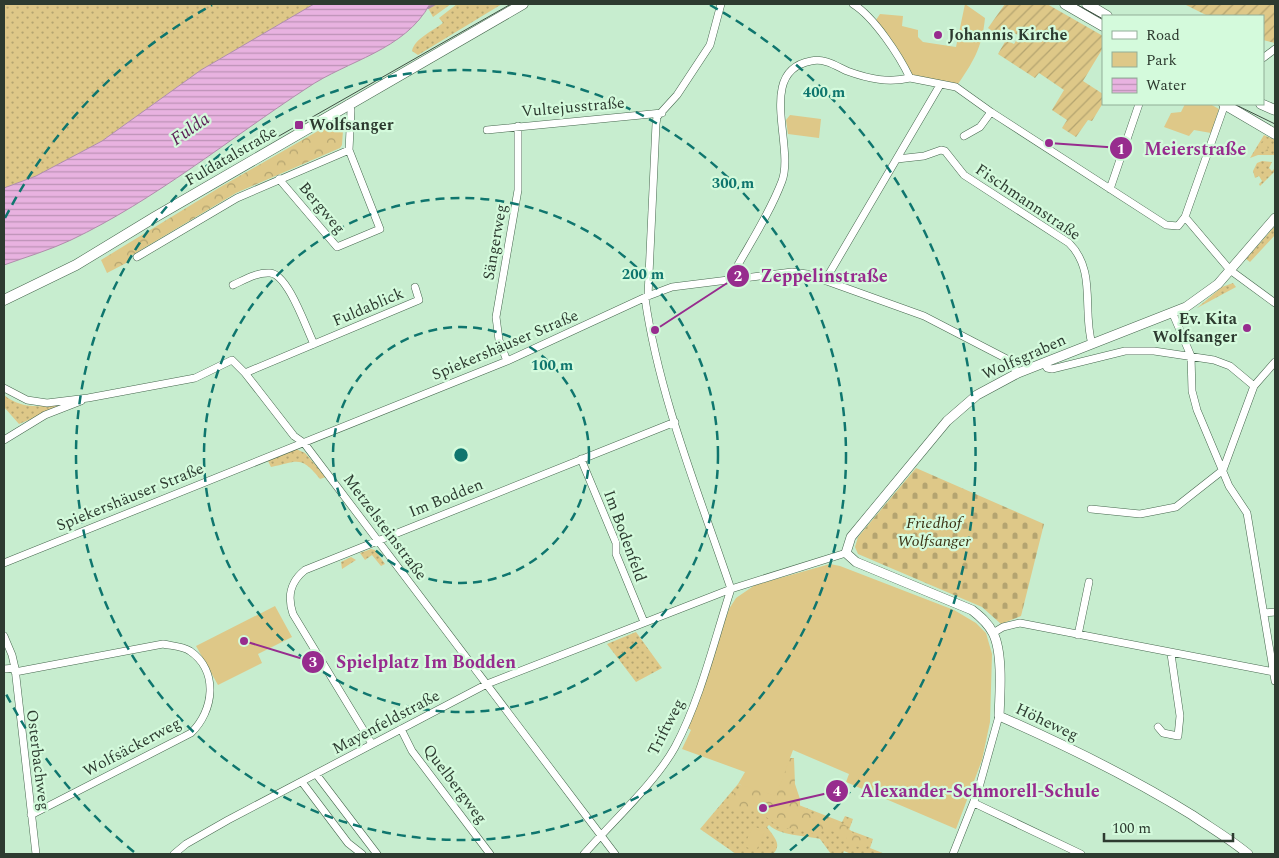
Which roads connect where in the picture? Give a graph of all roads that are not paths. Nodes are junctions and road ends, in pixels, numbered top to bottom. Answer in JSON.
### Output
{"nodes":[{"id":1,"x":522,"y":4,"type":"edge"},
{"id":2,"x":721,"y":4,"type":"edge"},
{"id":3,"x":853,"y":4,"type":"edge"},
{"id":4,"x":1065,"y":4,"type":"edge"},
{"id":5,"x":1087,"y":4,"type":"edge"},
{"id":6,"x":1105,"y":15,"type":"edge"},
{"id":7,"x":1102,"y":25,"type":"edge"},
{"id":8,"x":1275,"y":49,"type":"edge"},
{"id":9,"x":1264,"y":57,"type":"edge"},
{"id":10,"x":910,"y":78,"type":"junction"},
{"id":11,"x":940,"y":85,"type":"junction"},
{"id":12,"x":348,"y":104,"type":"junction"},
{"id":13,"x":1139,"y":105,"type":"edge"},
{"id":14,"x":1225,"y":105,"type":"edge"},
{"id":15,"x":1227,"y":105,"type":"edge"},
{"id":16,"x":1263,"y":105,"type":"edge"},
{"id":17,"x":1275,"y":110,"type":"edge"},
{"id":18,"x":663,"y":112,"type":"junction"},
{"id":19,"x":991,"y":112,"type":"junction"},
{"id":20,"x":518,"y":126,"type":"junction"},
{"id":21,"x":487,"y":130,"type":"dead end"},
{"id":22,"x":1275,"y":134,"type":"edge"},
{"id":23,"x":964,"y":136,"type":"dead end"},
{"id":24,"x":349,"y":150,"type":"junction"},
{"id":25,"x":897,"y":159,"type":"junction"},
{"id":26,"x":279,"y":179,"type":"junction"},
{"id":27,"x":1110,"y":188,"type":"junction"},
{"id":28,"x":1185,"y":217,"type":"junction"},
{"id":29,"x":1275,"y":218,"type":"edge"},
{"id":30,"x":137,"y":257,"type":"dead end"},
{"id":31,"x":1230,"y":270,"type":"junction"},
{"id":32,"x":826,"y":279,"type":"junction"},
{"id":33,"x":734,"y":280,"type":"junction"},
{"id":34,"x":233,"y":285,"type":"dead end"},
{"id":35,"x":415,"y":287,"type":"dead end"},
{"id":36,"x":646,"y":297,"type":"junction"},
{"id":37,"x":4,"y":300,"type":"edge"},
{"id":38,"x":1275,"y":303,"type":"edge"},
{"id":39,"x":1173,"y":314,"type":"junction"},
{"id":40,"x":314,"y":344,"type":"junction"},
{"id":41,"x":1092,"y":344,"type":"junction"},
{"id":42,"x":1191,"y":356,"type":"junction"},
{"id":43,"x":507,"y":361,"type":"junction"},
{"id":44,"x":1275,"y":362,"type":"edge"},
{"id":45,"x":1044,"y":363,"type":"junction"},
{"id":46,"x":1018,"y":372,"type":"junction"},
{"id":47,"x":246,"y":373,"type":"junction"},
{"id":48,"x":1254,"y":386,"type":"junction"},
{"id":49,"x":4,"y":388,"type":"edge"},
{"id":50,"x":88,"y":398,"type":"junction"},
{"id":51,"x":675,"y":422,"type":"junction"},
{"id":52,"x":4,"y":440,"type":"edge"},
{"id":53,"x":304,"y":443,"type":"junction"},
{"id":54,"x":581,"y":459,"type":"junction"},
{"id":55,"x":1223,"y":470,"type":"junction"},
{"id":56,"x":1091,"y":509,"type":"dead end"},
{"id":57,"x":379,"y":540,"type":"junction"},
{"id":58,"x":846,"y":553,"type":"junction"},
{"id":59,"x":4,"y":563,"type":"edge"},
{"id":60,"x":1089,"y":582,"type":"dead end"},
{"id":61,"x":731,"y":589,"type":"junction"},
{"id":62,"x":1275,"y":612,"type":"edge"},
{"id":63,"x":1264,"y":613,"type":"junction"},
{"id":64,"x":644,"y":622,"type":"junction"},
{"id":65,"x":993,"y":632,"type":"junction"},
{"id":66,"x":1078,"y":635,"type":"junction"},
{"id":67,"x":4,"y":636,"type":"edge"},
{"id":68,"x":1170,"y":654,"type":"junction"},
{"id":69,"x":4,"y":669,"type":"edge"},
{"id":70,"x":15,"y":670,"type":"junction"},
{"id":71,"x":1274,"y":672,"type":"junction"},
{"id":72,"x":1275,"y":681,"type":"edge"},
{"id":73,"x":487,"y":684,"type":"junction"},
{"id":74,"x":999,"y":716,"type":"junction"},
{"id":75,"x":1158,"y":727,"type":"dead end"},
{"id":76,"x":401,"y":729,"type":"junction"},
{"id":77,"x":372,"y":744,"type":"junction"},
{"id":78,"x":316,"y":774,"type":"junction"},
{"id":79,"x":302,"y":782,"type":"junction"},
{"id":80,"x":974,"y":803,"type":"junction"},
{"id":81,"x":31,"y":815,"type":"junction"},
{"id":82,"x":600,"y":836,"type":"junction"},
{"id":83,"x":36,"y":854,"type":"edge"},
{"id":84,"x":174,"y":854,"type":"edge"},
{"id":85,"x":362,"y":854,"type":"edge"},
{"id":86,"x":377,"y":854,"type":"edge"},
{"id":87,"x":490,"y":854,"type":"edge"},
{"id":88,"x":584,"y":854,"type":"edge"},
{"id":89,"x":615,"y":854,"type":"edge"},
{"id":90,"x":953,"y":854,"type":"edge"},
{"id":91,"x":1080,"y":854,"type":"edge"},
{"id":92,"x":1248,"y":854,"type":"edge"}],
"edges":[{"from":1,"to":12,"type":"main road","name":"Fuldatalstraße"},
{"from":2,"to":18,"type":"street"},
{"from":3,"to":10,"type":"street"},
{"from":4,"to":7,"type":"main road"},
{"from":5,"to":6,"type":"main road"},
{"from":8,"to":9,"type":"street"},
{"from":10,"to":11,"type":"street"},
{"from":10,"to":33,"type":"street"},
{"from":11,"to":19,"type":"street"},
{"from":11,"to":25,"type":"street"},
{"from":12,"to":24,"type":"street","name":"Bergweg"},
{"from":12,"to":37,"type":"main road","name":"Fuldatalstraße"},
{"from":13,"to":27,"type":"street"},
{"from":14,"to":28,"type":"street"},
{"from":15,"to":22,"type":"main road"},
{"from":16,"to":17,"type":"main road"},
{"from":18,"to":20,"type":"street","name":"Vultejusstraße"},
{"from":18,"to":36,"type":"street"},
{"from":19,"to":23,"type":"street"},
{"from":19,"to":27,"type":"street"},
{"from":20,"to":21,"type":"street","name":"Vultejusstraße"},
{"from":20,"to":43,"type":"street","name":"Sängerweg"},
{"from":24,"to":26,"type":"street","name":"Bergweg"},
{"from":24,"to":26,"type":"street","name":"Bergweg"},
{"from":25,"to":32,"type":"street"},
{"from":25,"to":41,"type":"street","name":"Fischmannstraße"},
{"from":26,"to":30,"type":"street","name":"Bergweg"},
{"from":27,"to":28,"type":"street"},
{"from":28,"to":31,"type":"street"},
{"from":29,"to":31,"type":"street","name":"Wolfsgraben"},
{"from":31,"to":38,"type":"street"},
{"from":31,"to":39,"type":"street","name":"Wolfsgraben"},
{"from":32,"to":33,"type":"street","name":"Spiekershäuser Straße"},
{"from":32,"to":46,"type":"street","name":"Spiekershäuser Straße"},
{"from":33,"to":36,"type":"street","name":"Spiekershäuser Straße"},
{"from":34,"to":40,"type":"street"},
{"from":35,"to":40,"type":"street","name":"Fuldablick"},
{"from":36,"to":43,"type":"street","name":"Spiekershäuser Straße"},
{"from":36,"to":51,"type":"street"},
{"from":39,"to":41,"type":"street","name":"Wolfsgraben"},
{"from":39,"to":42,"type":"street"},
{"from":40,"to":47,"type":"street","name":"Fuldablick"},
{"from":41,"to":45,"type":"street","name":"Wolfsgraben"},
{"from":42,"to":45,"type":"street"},
{"from":42,"to":48,"type":"street"},
{"from":42,"to":55,"type":"street"},
{"from":43,"to":53,"type":"street","name":"Spiekershäuser Straße"},
{"from":44,"to":48,"type":"street"},
{"from":45,"to":46,"type":"street","name":"Wolfsgraben"},
{"from":46,"to":58,"type":"street","name":"Wolfsgraben"},
{"from":47,"to":50,"type":"street","name":"Metzelsteinstraße"},
{"from":47,"to":53,"type":"street","name":"Metzelsteinstraße"},
{"from":48,"to":55,"type":"street"},
{"from":49,"to":50,"type":"street","name":"Metzelsteinstraße"},
{"from":50,"to":52,"type":"street","name":"Metzelsteinstraße"},
{"from":51,"to":54,"type":"street","name":"Im Bodden"},
{"from":51,"to":61,"type":"street"},
{"from":53,"to":57,"type":"street","name":"Metzelsteinstraße"},
{"from":53,"to":59,"type":"street","name":"Spiekershäuser Straße"},
{"from":54,"to":57,"type":"street","name":"Im Bodden"},
{"from":54,"to":64,"type":"street","name":"Im Bodenfeld"},
{"from":55,"to":56,"type":"street"},
{"from":55,"to":63,"type":"street"},
{"from":57,"to":73,"type":"street","name":"Metzelsteinstraße"},
{"from":57,"to":77,"type":"street","name":"Im Bodden"},
{"from":58,"to":61,"type":"street"},
{"from":58,"to":65,"type":"street"},
{"from":60,"to":66,"type":"street"},
{"from":61,"to":64,"type":"street","name":"Mayenfeldstraße"},
{"from":61,"to":82,"type":"street","name":"Triftweg"},
{"from":62,"to":63,"type":"street"},
{"from":63,"to":71,"type":"street"},
{"from":64,"to":73,"type":"street","name":"Mayenfeldstraße"},
{"from":65,"to":66,"type":"street"},
{"from":65,"to":74,"type":"street","name":"Höheweg"},
{"from":66,"to":68,"type":"street"},
{"from":67,"to":70,"type":"street","name":"Osterbachweg"},
{"from":68,"to":71,"type":"street"},
{"from":68,"to":75,"type":"street"},
{"from":69,"to":70,"type":"street"},
{"from":70,"to":81,"type":"street","name":"Osterbachweg"},
{"from":70,"to":81,"type":"street","name":"Wolfsäckerweg"},
{"from":71,"to":72,"type":"street"},
{"from":73,"to":76,"type":"street","name":"Mayenfeldstraße"},
{"from":73,"to":82,"type":"street","name":"Metzelsteinstraße"},
{"from":74,"to":80,"type":"street"},
{"from":74,"to":92,"type":"street","name":"Höheweg"},
{"from":76,"to":77,"type":"street","name":"Mayenfeldstraße"},
{"from":76,"to":87,"type":"street","name":"Quelbergweg"},
{"from":77,"to":78,"type":"street","name":"Mayenfeldstraße"},
{"from":78,"to":79,"type":"street","name":"Mayenfeldstraße"},
{"from":78,"to":86,"type":"street"},
{"from":79,"to":84,"type":"street","name":"Mayenfeldstraße"},
{"from":79,"to":85,"type":"street"},
{"from":80,"to":90,"type":"street"},
{"from":80,"to":91,"type":"street"},
{"from":81,"to":83,"type":"street","name":"Osterbachweg"},
{"from":82,"to":88,"type":"street","name":"Triftweg"},
{"from":82,"to":89,"type":"street","name":"Metzelsteinstraße"}]}
